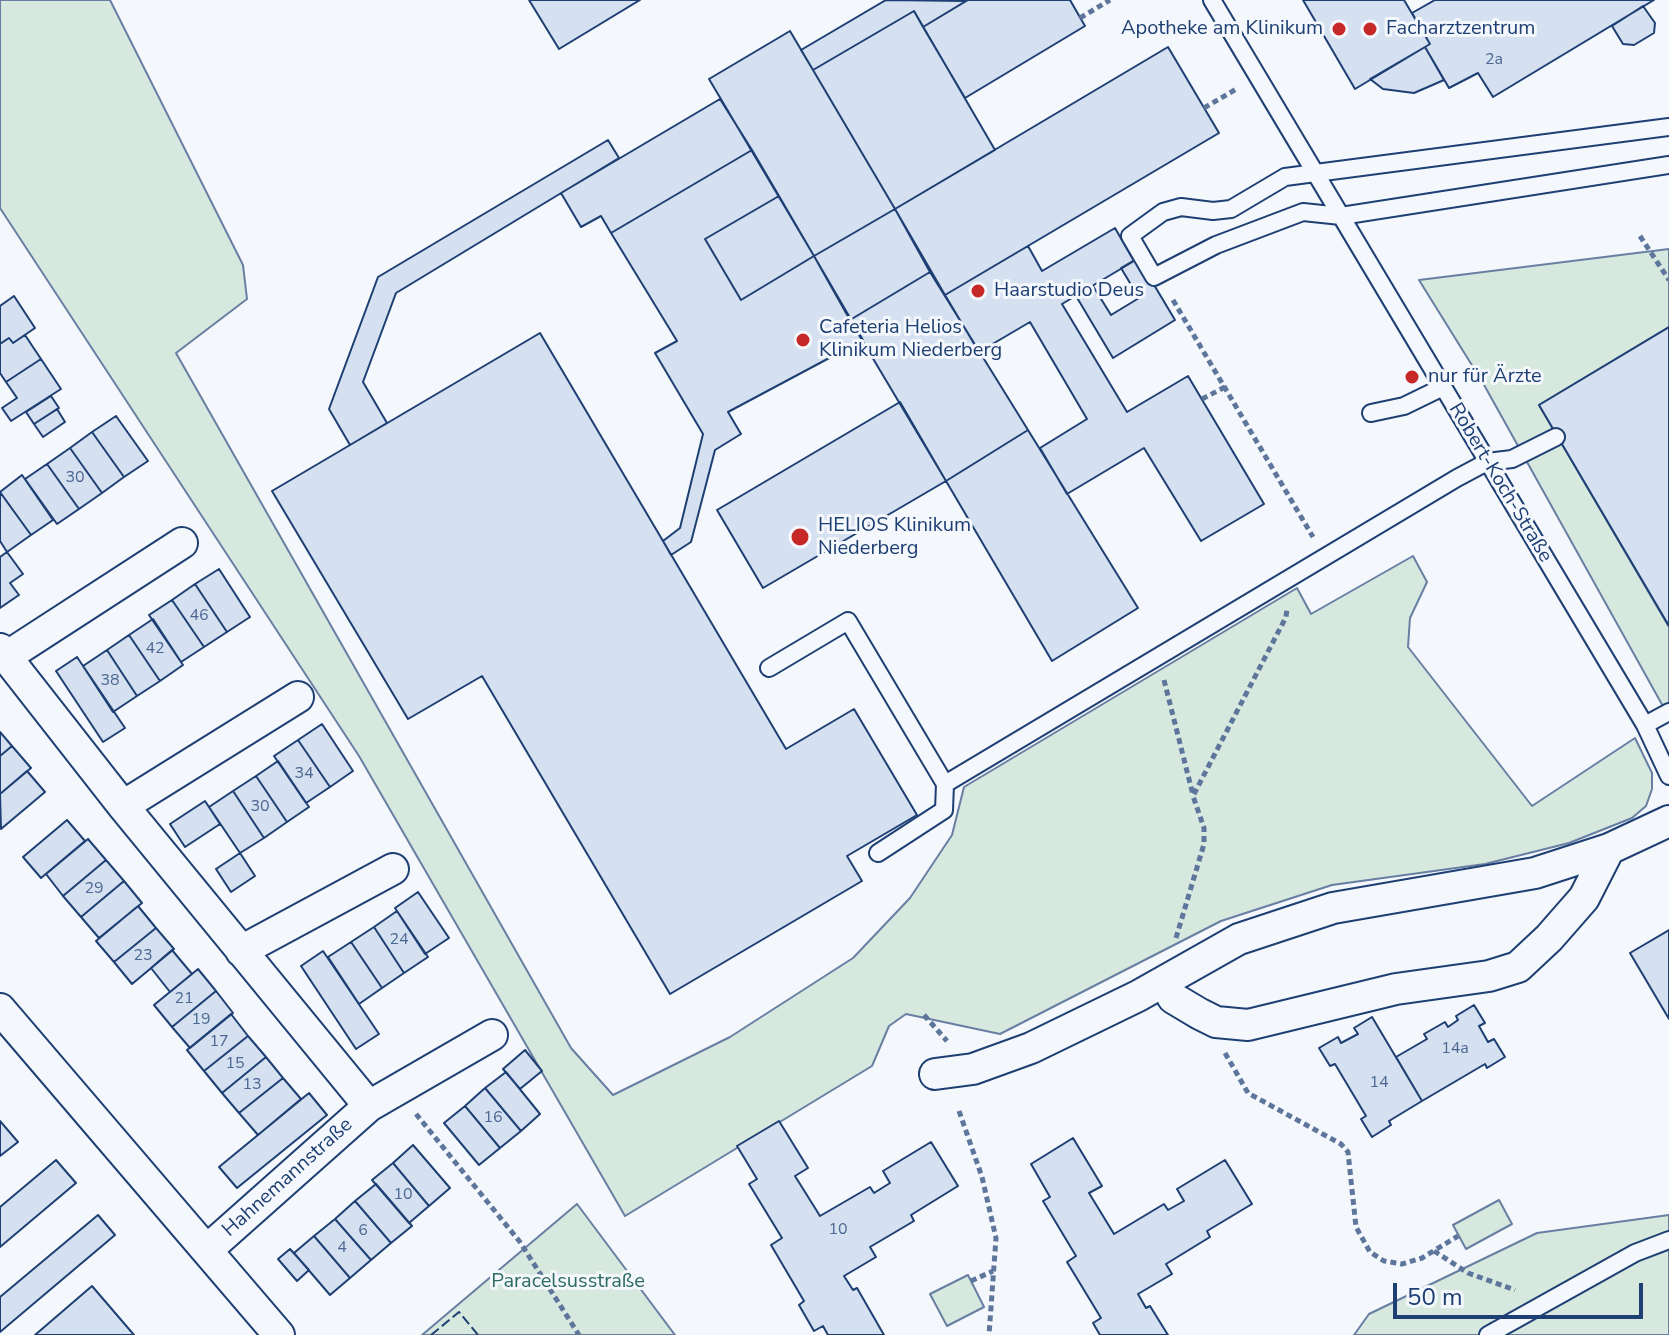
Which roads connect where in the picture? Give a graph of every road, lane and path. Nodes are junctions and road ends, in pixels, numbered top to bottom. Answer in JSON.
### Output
{"nodes":[{"id":1,"x":1110,"y":0,"type":"edge"},
{"id":2,"x":1212,"y":0,"type":"edge"},
{"id":3,"x":1080,"y":18,"type":"dead end"},
{"id":4,"x":1257,"y":76,"type":"junction"},
{"id":5,"x":1204,"y":108,"type":"dead end"},
{"id":6,"x":1669,"y":127,"type":"edge"},
{"id":7,"x":1669,"y":165,"type":"edge"},
{"id":8,"x":1316,"y":173,"type":"junction"},
{"id":9,"x":1341,"y":216,"type":"junction"},
{"id":10,"x":1640,"y":236,"type":"dead end"},
{"id":11,"x":1669,"y":280,"type":"edge"},
{"id":12,"x":1173,"y":300,"type":"dead end"},
{"id":13,"x":1225,"y":387,"type":"junction"},
{"id":14,"x":1443,"y":387,"type":"junction"},
{"id":15,"x":1202,"y":399,"type":"dead end"},
{"id":16,"x":1371,"y":413,"type":"dead end"},
{"id":17,"x":1556,"y":437,"type":"dead end"},
{"id":18,"x":1487,"y":462,"type":"junction"},
{"id":19,"x":182,"y":543,"type":"dead end"},
{"id":20,"x":1325,"y":557,"type":"junction"},
{"id":21,"x":1290,"y":577,"type":"junction"},
{"id":22,"x":3,"y":653,"type":"edge"},
{"id":23,"x":1158,"y":656,"type":"junction"},
{"id":24,"x":769,"y":668,"type":"dead end"},
{"id":25,"x":298,"y":697,"type":"dead end"},
{"id":26,"x":1669,"y":712,"type":"edge"},
{"id":27,"x":1645,"y":725,"type":"junction"},
{"id":28,"x":1669,"y":776,"type":"edge"},
{"id":29,"x":945,"y":784,"type":"junction"},
{"id":30,"x":1193,"y":796,"type":"junction"},
{"id":31,"x":123,"y":806,"type":"junction"},
{"id":32,"x":1669,"y":821,"type":"edge"},
{"id":33,"x":1609,"y":849,"type":"junction"},
{"id":34,"x":878,"y":853,"type":"dead end"},
{"id":35,"x":393,"y":869,"type":"dead end"},
{"id":36,"x":241,"y":951,"type":"junction"},
{"id":37,"x":1165,"y":982,"type":"junction"},
{"id":38,"x":0,"y":1009,"type":"edge"},
{"id":39,"x":1216,"y":1022,"type":"junction"},
{"id":40,"x":492,"y":1035,"type":"dead end"},
{"id":41,"x":935,"y":1074,"type":"dead end"},
{"id":42,"x":396,"y":1090,"type":"junction"},
{"id":43,"x":369,"y":1106,"type":"junction"},
{"id":44,"x":959,"y":1111,"type":"dead end"},
{"id":45,"x":1458,"y":1236,"type":"dead end"},
{"id":46,"x":1669,"y":1240,"type":"edge"},
{"id":47,"x":207,"y":1250,"type":"junction"},
{"id":48,"x":1434,"y":1251,"type":"junction"},
{"id":49,"x":994,"y":1270,"type":"junction"},
{"id":50,"x":971,"y":1281,"type":"dead end"},
{"id":51,"x":1556,"y":1297,"type":"junction"},
{"id":52,"x":279,"y":1335,"type":"edge"},
{"id":53,"x":579,"y":1335,"type":"edge"},
{"id":54,"x":989,"y":1335,"type":"edge"},
{"id":55,"x":1488,"y":1335,"type":"edge"}],
"edges":[{"from":1,"to":3,"type":"path"},
{"from":2,"to":4,"type":"lane","name":"Robert-Koch-Straße"},
{"from":4,"to":5,"type":"path"},
{"from":4,"to":8,"type":"lane","name":"Robert-Koch-Straße"},
{"from":6,"to":8,"type":"lane"},
{"from":7,"to":9,"type":"lane"},
{"from":8,"to":9,"type":"lane","name":"Robert-Koch-Straße"},
{"from":8,"to":9,"type":"lane"},
{"from":9,"to":14,"type":"lane","name":"Robert-Koch-Straße"},
{"from":10,"to":11,"type":"path"},
{"from":12,"to":13,"type":"path"},
{"from":13,"to":15,"type":"path"},
{"from":13,"to":20,"type":"path"},
{"from":14,"to":16,"type":"lane"},
{"from":14,"to":18,"type":"lane","name":"Robert-Koch-Straße"},
{"from":17,"to":18,"type":"lane"},
{"from":18,"to":20,"type":"lane"},
{"from":18,"to":27,"type":"lane","name":"Robert-Koch-Straße"},
{"from":19,"to":22,"type":"street","name":"Hahnemannstraße"},
{"from":20,"to":21,"type":"lane"},
{"from":21,"to":23,"type":"lane"},
{"from":21,"to":30,"type":"path"},
{"from":22,"to":31,"type":"street","name":"Hahnemannstraße"},
{"from":23,"to":29,"type":"lane"},
{"from":23,"to":30,"type":"path"},
{"from":24,"to":29,"type":"lane"},
{"from":25,"to":31,"type":"street"},
{"from":26,"to":27,"type":"lane"},
{"from":27,"to":28,"type":"lane","name":"Robert-Koch-Straße"},
{"from":29,"to":34,"type":"lane"},
{"from":30,"to":37,"type":"path"},
{"from":31,"to":36,"type":"street","name":"Hahnemannstraße"},
{"from":32,"to":33,"type":"street"},
{"from":33,"to":37,"type":"street"},
{"from":33,"to":39,"type":"street"},
{"from":35,"to":36,"type":"street"},
{"from":36,"to":43,"type":"street","name":"Hahnemannstraße"},
{"from":37,"to":39,"type":"street"},
{"from":37,"to":41,"type":"street"},
{"from":38,"to":47,"type":"street"},
{"from":39,"to":48,"type":"path"},
{"from":40,"to":42,"type":"street","name":"Hahnemannstraße"},
{"from":42,"to":43,"type":"street","name":"Hahnemannstraße"},
{"from":42,"to":53,"type":"path"},
{"from":43,"to":47,"type":"street","name":"Hahnemannstraße"},
{"from":44,"to":49,"type":"path"},
{"from":45,"to":48,"type":"path"},
{"from":46,"to":51,"type":"lane"},
{"from":47,"to":52,"type":"street"},
{"from":48,"to":51,"type":"path"},
{"from":49,"to":50,"type":"path"},
{"from":49,"to":54,"type":"path"},
{"from":51,"to":55,"type":"lane"}]}
